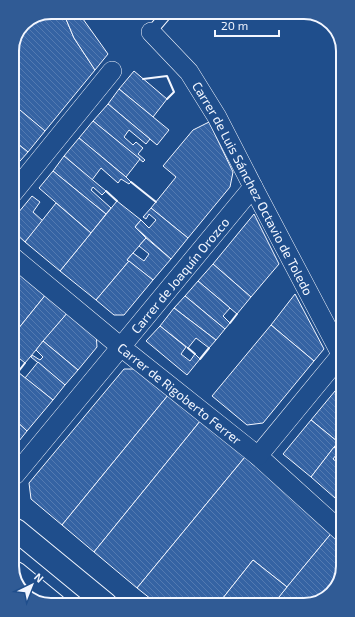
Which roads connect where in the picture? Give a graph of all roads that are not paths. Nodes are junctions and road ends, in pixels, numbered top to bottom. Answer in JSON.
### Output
{"nodes":[{"id":1,"x":162,"y":19,"type":"edge"},
{"id":2,"x":151,"y":32,"type":"joint"},
{"id":3,"x":112,"y":71,"type":"dead end"},
{"id":4,"x":19,"y":186,"type":"edge"},
{"id":5,"x":253,"y":187,"type":"junction"},
{"id":6,"x":19,"y":262,"type":"edge"},
{"id":7,"x":336,"y":345,"type":"edge"},
{"id":8,"x":121,"y":347,"type":"junction"},
{"id":9,"x":336,"y":360,"type":"edge"},
{"id":10,"x":258,"y":456,"type":"junction"},
{"id":11,"x":19,"y":471,"type":"edge"},
{"id":12,"x":336,"y":527,"type":"edge"},
{"id":13,"x":19,"y":532,"type":"edge"},
{"id":14,"x":21,"y":577,"type":"edge"},
{"id":15,"x":45,"y":597,"type":"edge"},
{"id":16,"x":99,"y":598,"type":"edge"}],
"edges":[{"from":1,"to":2,"type":"lane"},
{"from":2,"to":5,"type":"street","name":"Carrer de Luis Sánchez Octavio de Toledo"},
{"from":3,"to":4,"type":"street"},
{"from":5,"to":7,"type":"street","name":"Carrer de Luis Sánchez Octavio de Toledo"},
{"from":5,"to":8,"type":"street","name":"Carrer de Joaquín Orozco"},
{"from":6,"to":8,"type":"street","name":"Carrer de Rigoberto Ferrer"},
{"from":8,"to":10,"type":"street","name":"Carrer de Rigoberto Ferrer"},
{"from":8,"to":11,"type":"street","name":"Carrer de Joaquín Orozco"},
{"from":9,"to":10,"type":"street"},
{"from":10,"to":12,"type":"street","name":"Carrer de Rigoberto Ferrer"},
{"from":13,"to":16,"type":"main road"},
{"from":14,"to":15,"type":"main road"}]}
